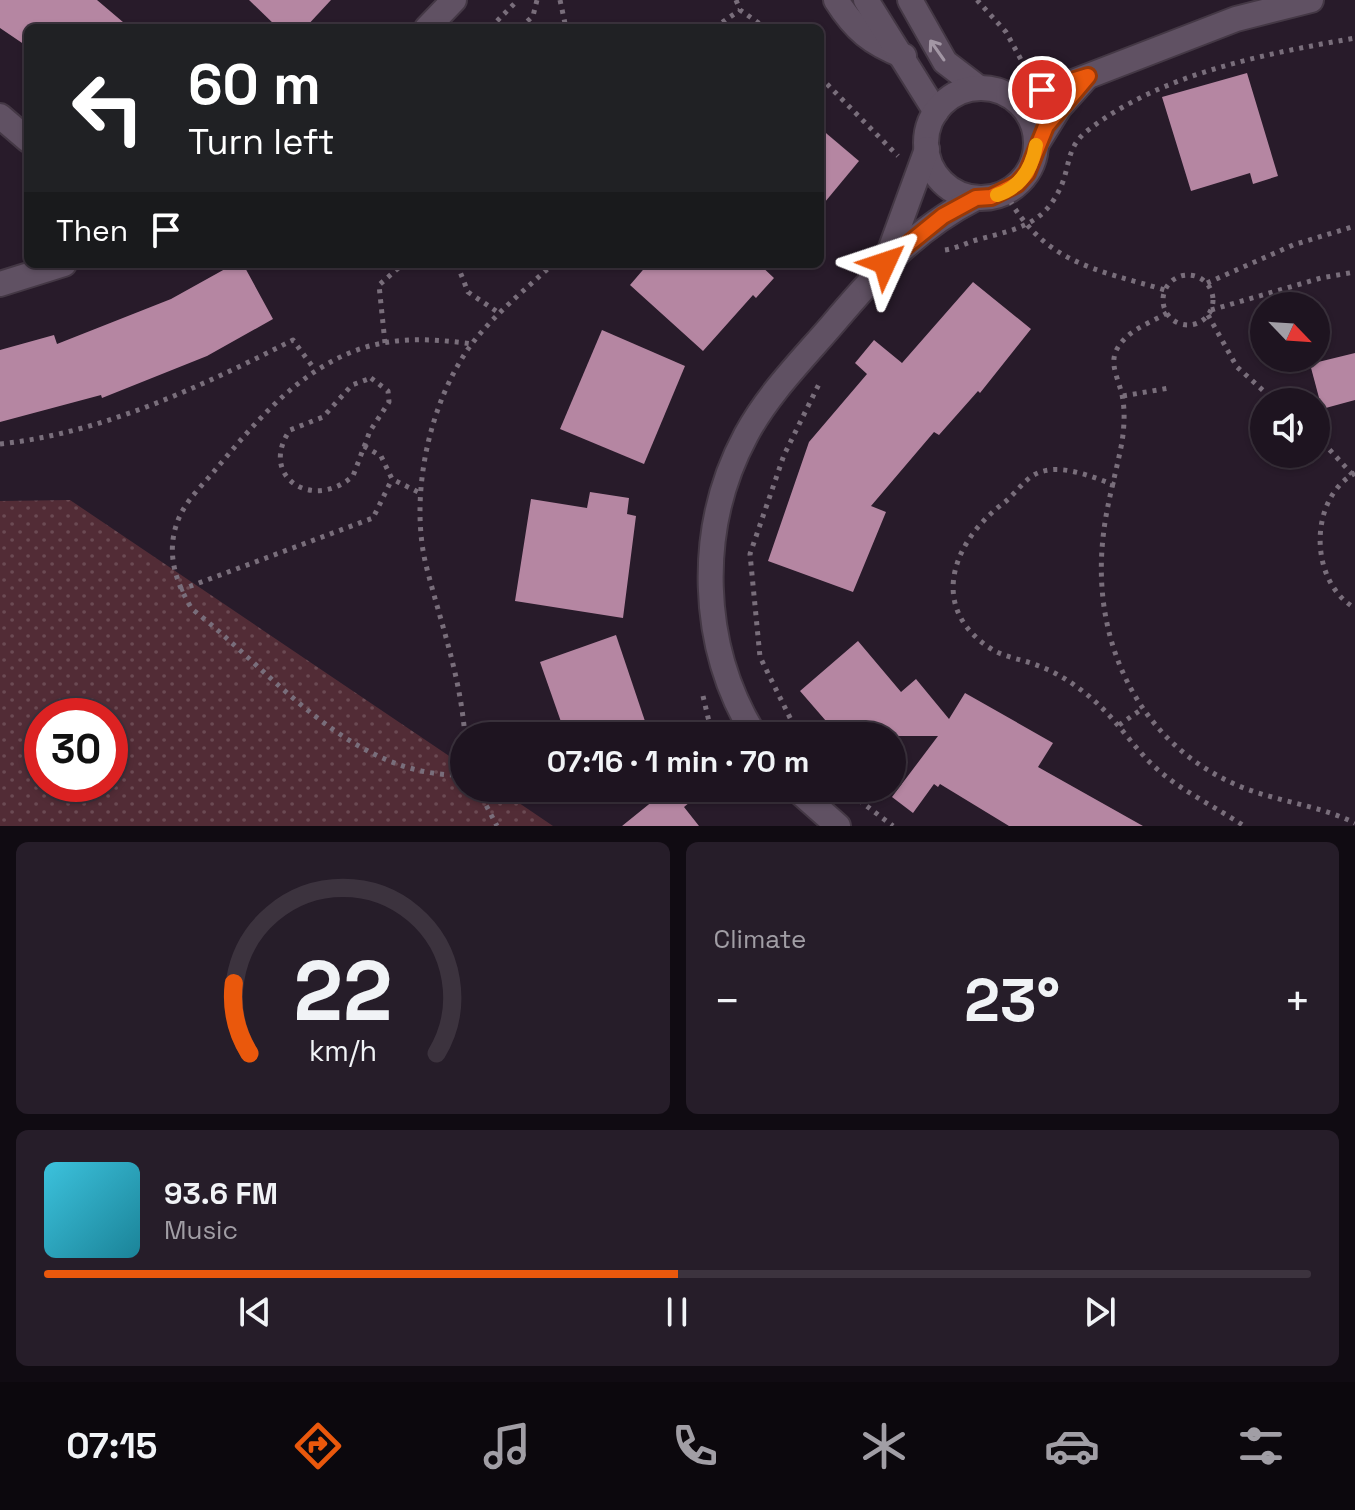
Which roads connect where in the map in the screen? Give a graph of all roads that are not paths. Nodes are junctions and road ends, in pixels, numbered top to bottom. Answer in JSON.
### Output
{"nodes":[{"id":1,"x":454,"y":0,"type":"edge"},
{"id":2,"x":836,"y":0,"type":"edge"},
{"id":3,"x":866,"y":0,"type":"edge"},
{"id":4,"x":910,"y":0,"type":"edge"},
{"id":5,"x":1311,"y":0,"type":"edge"},
{"id":6,"x":431,"y":24,"type":"edge"},
{"id":7,"x":904,"y":56,"type":"junction"},
{"id":8,"x":1088,"y":76,"type":"junction"},
{"id":9,"x":979,"y":88,"type":"junction"},
{"id":10,"x":1008,"y":95,"type":"junction"},
{"id":11,"x":936,"y":112,"type":"junction"},
{"id":12,"x":0,"y":116,"type":"edge"},
{"id":13,"x":24,"y":137,"type":"edge"},
{"id":14,"x":1036,"y":145,"type":"junction"},
{"id":15,"x":927,"y":149,"type":"junction"},
{"id":16,"x":976,"y":198,"type":"junction"},
{"id":17,"x":885,"y":263,"type":"junction"},
{"id":18,"x":51,"y":268,"type":"edge"},
{"id":19,"x":0,"y":284,"type":"edge"},
{"id":20,"x":748,"y":722,"type":"edge"},
{"id":21,"x":811,"y":802,"type":"edge"},
{"id":22,"x":838,"y":826,"type":"edge"}],
"edges":[{"from":1,"to":6,"type":"street"},
{"from":2,"to":7,"type":"street"},
{"from":3,"to":7,"type":"street"},
{"from":9,"to":4,"type":"street","one_way":true},
{"from":5,"to":8,"type":"street"},
{"from":7,"to":11,"type":"street"},
{"from":8,"to":10,"type":"street"},
{"from":8,"to":14,"type":"street"},
{"from":9,"to":10,"type":"street"},
{"from":9,"to":11,"type":"street"},
{"from":10,"to":14,"type":"street"},
{"from":11,"to":15,"type":"street"},
{"from":12,"to":13,"type":"street"},
{"from":14,"to":16,"type":"street"},
{"from":15,"to":16,"type":"street"},
{"from":15,"to":17,"type":"street"},
{"from":16,"to":17,"type":"street"},
{"from":17,"to":20,"type":"street"},
{"from":18,"to":19,"type":"street"},
{"from":21,"to":22,"type":"street"}]}
